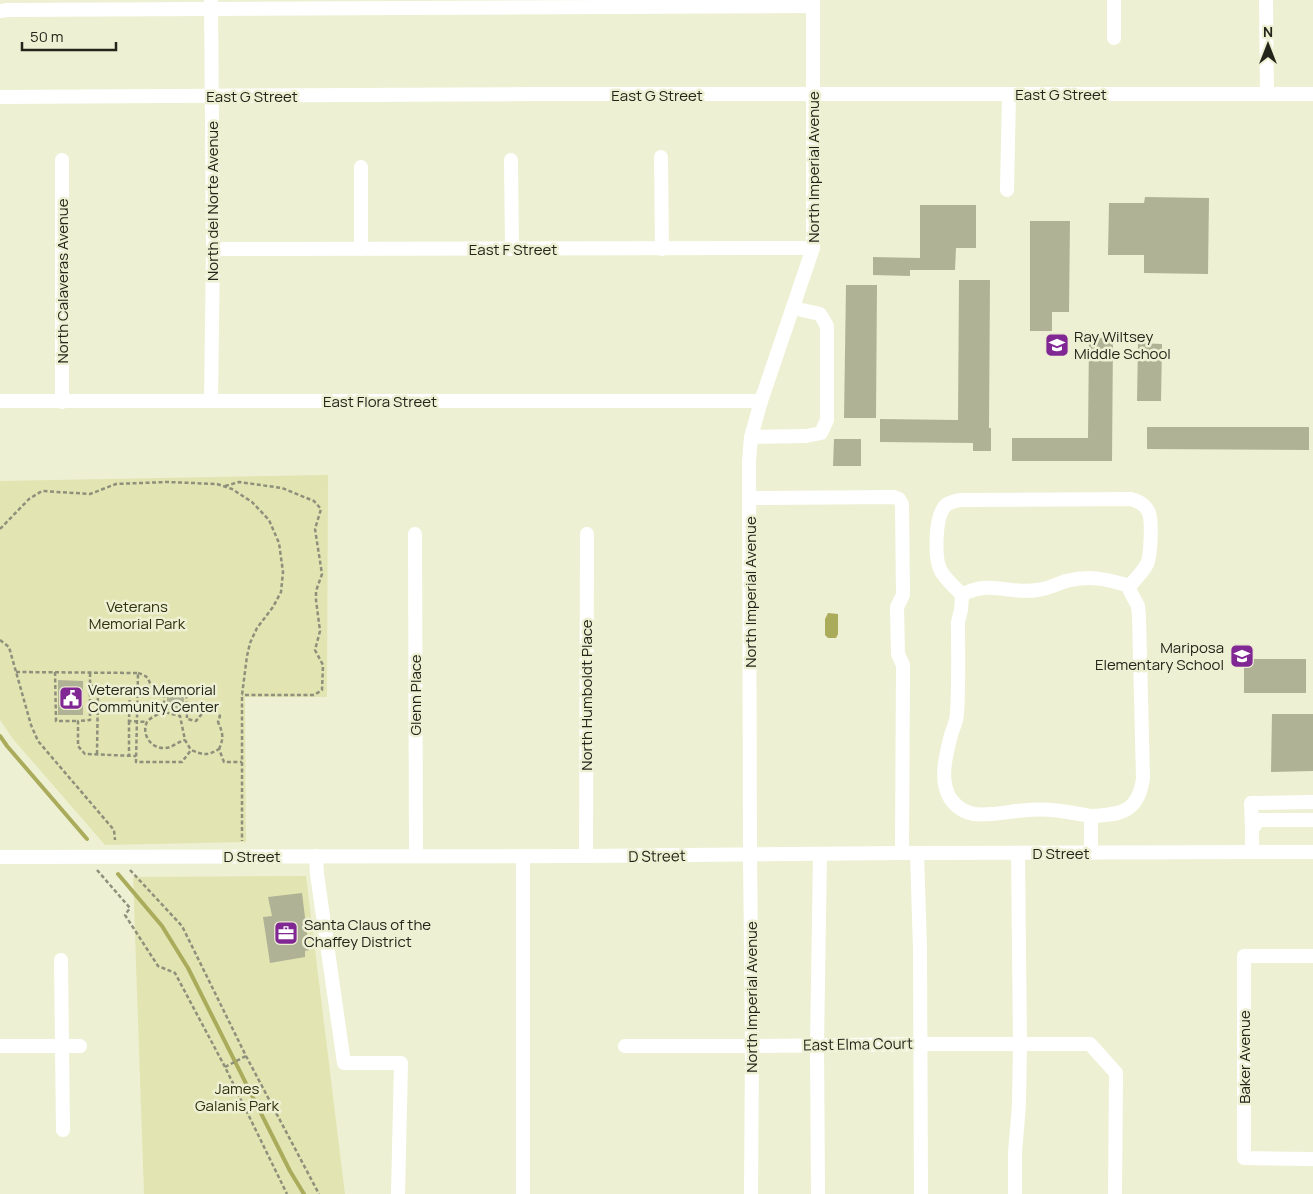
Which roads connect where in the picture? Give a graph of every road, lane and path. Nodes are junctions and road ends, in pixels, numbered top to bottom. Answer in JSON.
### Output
{"nodes":[{"id":1,"x":1114,"y":0,"type":"edge"},
{"id":2,"x":1266,"y":0,"type":"edge"},
{"id":3,"x":813,"y":3,"type":"edge"},
{"id":4,"x":211,"y":4,"type":"edge"},
{"id":5,"x":0,"y":11,"type":"edge"},
{"id":6,"x":1114,"y":38,"type":"dead end"},
{"id":7,"x":1267,"y":93,"type":"junction"},
{"id":8,"x":1009,"y":94,"type":"junction"},
{"id":9,"x":1313,"y":94,"type":"edge"},
{"id":10,"x":813,"y":95,"type":"junction"},
{"id":11,"x":212,"y":96,"type":"junction"},
{"id":12,"x":0,"y":97,"type":"edge"},
{"id":13,"x":661,"y":157,"type":"dead end"},
{"id":14,"x":62,"y":160,"type":"dead end"},
{"id":15,"x":511,"y":160,"type":"dead end"},
{"id":16,"x":362,"y":167,"type":"dead end"},
{"id":17,"x":1007,"y":190,"type":"dead end"},
{"id":18,"x":662,"y":248,"type":"junction"},
{"id":19,"x":813,"y":248,"type":"junction"},
{"id":20,"x":212,"y":249,"type":"junction"},
{"id":21,"x":362,"y":249,"type":"junction"},
{"id":22,"x":512,"y":249,"type":"junction"},
{"id":23,"x":793,"y":308,"type":"junction"},
{"id":24,"x":0,"y":401,"type":"edge"},
{"id":25,"x":211,"y":401,"type":"junction"},
{"id":26,"x":761,"y":401,"type":"junction"},
{"id":27,"x":62,"y":402,"type":"junction"},
{"id":28,"x":751,"y":437,"type":"junction"},
{"id":29,"x":224,"y":486,"type":"junction"},
{"id":30,"x":749,"y":498,"type":"junction"},
{"id":31,"x":0,"y":529,"type":"edge"},
{"id":32,"x":415,"y":534,"type":"dead end"},
{"id":33,"x":587,"y":534,"type":"dead end"},
{"id":34,"x":1130,"y":586,"type":"junction"},
{"id":35,"x":962,"y":595,"type":"junction"},
{"id":36,"x":0,"y":640,"type":"edge"},
{"id":37,"x":16,"y":672,"type":"junction"},
{"id":38,"x":55,"y":672,"type":"junction"},
{"id":39,"x":90,"y":672,"type":"junction"},
{"id":40,"x":138,"y":673,"type":"junction"},
{"id":41,"x":90,"y":686,"type":"junction"},
{"id":42,"x":98,"y":686,"type":"junction"},
{"id":43,"x":130,"y":687,"type":"junction"},
{"id":44,"x":137,"y":687,"type":"junction"},
{"id":45,"x":164,"y":694,"type":"junction"},
{"id":46,"x":242,"y":695,"type":"junction"},
{"id":47,"x":164,"y":712,"type":"junction"},
{"id":48,"x":187,"y":719,"type":"junction"},
{"id":49,"x":180,"y":720,"type":"junction"},
{"id":50,"x":78,"y":721,"type":"junction"},
{"id":51,"x":129,"y":721,"type":"junction"},
{"id":52,"x":137,"y":721,"type":"junction"},
{"id":53,"x":148,"y":722,"type":"junction"},
{"id":54,"x":185,"y":740,"type":"junction"},
{"id":55,"x":219,"y":749,"type":"junction"},
{"id":56,"x":191,"y":750,"type":"junction"},
{"id":57,"x":97,"y":754,"type":"junction"},
{"id":58,"x":129,"y":755,"type":"junction"},
{"id":59,"x":136,"y":756,"type":"junction"},
{"id":60,"x":242,"y":762,"type":"junction"},
{"id":61,"x":1313,"y":802,"type":"edge"},
{"id":62,"x":1091,"y":816,"type":"junction"},
{"id":63,"x":1313,"y":820,"type":"edge"},
{"id":64,"x":1252,"y":829,"type":"junction"},
{"id":65,"x":115,"y":840,"type":"dead end"},
{"id":66,"x":242,"y":841,"type":"dead end"},
{"id":67,"x":1252,"y":852,"type":"junction"},
{"id":68,"x":1313,"y":852,"type":"edge"},
{"id":69,"x":902,"y":853,"type":"junction"},
{"id":70,"x":917,"y":853,"type":"junction"},
{"id":71,"x":1018,"y":853,"type":"junction"},
{"id":72,"x":1091,"y":853,"type":"junction"},
{"id":73,"x":820,"y":854,"type":"junction"},
{"id":74,"x":750,"y":855,"type":"junction"},
{"id":75,"x":316,"y":856,"type":"junction"},
{"id":76,"x":416,"y":856,"type":"junction"},
{"id":77,"x":524,"y":856,"type":"junction"},
{"id":78,"x":586,"y":856,"type":"junction"},
{"id":79,"x":0,"y":857,"type":"edge"},
{"id":80,"x":96,"y":870,"type":"dead end"},
{"id":81,"x":130,"y":870,"type":"dead end"},
{"id":82,"x":1313,"y":956,"type":"edge"},
{"id":83,"x":61,"y":960,"type":"dead end"},
{"id":84,"x":921,"y":1044,"type":"junction"},
{"id":85,"x":1020,"y":1044,"type":"junction"},
{"id":86,"x":817,"y":1045,"type":"junction"},
{"id":87,"x":0,"y":1046,"type":"edge"},
{"id":88,"x":62,"y":1046,"type":"junction"},
{"id":89,"x":80,"y":1046,"type":"dead end"},
{"id":90,"x":625,"y":1046,"type":"dead end"},
{"id":91,"x":752,"y":1046,"type":"junction"},
{"id":92,"x":246,"y":1056,"type":"junction"},
{"id":93,"x":225,"y":1068,"type":"junction"},
{"id":94,"x":63,"y":1130,"type":"dead end"},
{"id":95,"x":1313,"y":1159,"type":"edge"},
{"id":96,"x":287,"y":1194,"type":"edge"},
{"id":97,"x":318,"y":1194,"type":"edge"},
{"id":98,"x":398,"y":1194,"type":"edge"},
{"id":99,"x":523,"y":1194,"type":"edge"},
{"id":100,"x":751,"y":1194,"type":"edge"},
{"id":101,"x":818,"y":1194,"type":"edge"},
{"id":102,"x":921,"y":1194,"type":"edge"},
{"id":103,"x":1015,"y":1194,"type":"edge"},
{"id":104,"x":1115,"y":1194,"type":"edge"}],
"edges":[{"from":1,"to":6,"type":"street"},
{"from":2,"to":7,"type":"street"},
{"from":3,"to":4,"type":"street"},
{"from":3,"to":10,"type":"street","name":"North Imperial Avenue"},
{"from":4,"to":5,"type":"street"},
{"from":4,"to":11,"type":"street","name":"North del Norte Avenue"},
{"from":7,"to":8,"type":"street","name":"East G Street"},
{"from":7,"to":9,"type":"street","name":"East G Street"},
{"from":8,"to":10,"type":"street","name":"East G Street"},
{"from":8,"to":17,"type":"street"},
{"from":10,"to":11,"type":"street","name":"East G Street"},
{"from":10,"to":19,"type":"street","name":"North Imperial Avenue"},
{"from":11,"to":12,"type":"street","name":"East G Street"},
{"from":11,"to":20,"type":"street","name":"North del Norte Avenue"},
{"from":13,"to":18,"type":"street"},
{"from":14,"to":27,"type":"street","name":"North Calaveras Avenue"},
{"from":15,"to":22,"type":"street"},
{"from":16,"to":21,"type":"street"},
{"from":18,"to":19,"type":"street","name":"East F Street"},
{"from":18,"to":22,"type":"street","name":"East F Street"},
{"from":19,"to":23,"type":"street","name":"North Imperial Avenue"},
{"from":20,"to":21,"type":"street","name":"East F Street"},
{"from":20,"to":25,"type":"street","name":"North del Norte Avenue"},
{"from":21,"to":22,"type":"street","name":"East F Street"},
{"from":23,"to":26,"type":"street","name":"North Imperial Avenue"},
{"from":23,"to":28,"type":"street"},
{"from":24,"to":27,"type":"street","name":"East Flora Street"},
{"from":25,"to":26,"type":"street","name":"East Flora Street"},
{"from":25,"to":27,"type":"street","name":"East Flora Street"},
{"from":26,"to":28,"type":"street","name":"North Imperial Avenue"},
{"from":28,"to":30,"type":"street","name":"North Imperial Avenue"},
{"from":29,"to":31,"type":"path"},
{"from":29,"to":46,"type":"path"},
{"from":29,"to":46,"type":"path"},
{"from":30,"to":69,"type":"street"},
{"from":30,"to":74,"type":"street","name":"North Imperial Avenue"},
{"from":32,"to":76,"type":"street","name":"Glenn Place"},
{"from":33,"to":78,"type":"street","name":"North Humboldt Place"},
{"from":34,"to":35,"type":"street"},
{"from":34,"to":35,"type":"street"},
{"from":34,"to":62,"type":"street"},
{"from":35,"to":62,"type":"street"},
{"from":36,"to":37,"type":"path"},
{"from":37,"to":38,"type":"path"},
{"from":37,"to":65,"type":"path"},
{"from":38,"to":39,"type":"path"},
{"from":38,"to":50,"type":"path"},
{"from":39,"to":40,"type":"path"},
{"from":39,"to":41,"type":"path"},
{"from":40,"to":44,"type":"path"},
{"from":40,"to":45,"type":"path"},
{"from":41,"to":42,"type":"path"},
{"from":41,"to":50,"type":"path"},
{"from":42,"to":43,"type":"path"},
{"from":42,"to":57,"type":"path"},
{"from":43,"to":44,"type":"path"},
{"from":43,"to":51,"type":"path"},
{"from":44,"to":52,"type":"path"},
{"from":45,"to":47,"type":"path"},
{"from":45,"to":48,"type":"path"},
{"from":46,"to":60,"type":"path"},
{"from":47,"to":49,"type":"path"},
{"from":47,"to":53,"type":"path"},
{"from":48,"to":49,"type":"path"},
{"from":48,"to":55,"type":"path"},
{"from":49,"to":54,"type":"path"},
{"from":50,"to":57,"type":"path"},
{"from":51,"to":52,"type":"path"},
{"from":51,"to":58,"type":"path"},
{"from":52,"to":53,"type":"path"},
{"from":52,"to":59,"type":"path"},
{"from":53,"to":54,"type":"path"},
{"from":54,"to":56,"type":"path"},
{"from":55,"to":56,"type":"path"},
{"from":55,"to":60,"type":"path"},
{"from":56,"to":59,"type":"path"},
{"from":57,"to":58,"type":"path"},
{"from":58,"to":59,"type":"path"},
{"from":60,"to":66,"type":"path"},
{"from":61,"to":64,"type":"street"},
{"from":62,"to":72,"type":"street"},
{"from":63,"to":64,"type":"street"},
{"from":64,"to":67,"type":"street"},
{"from":67,"to":68,"type":"street","name":"D Street"},
{"from":67,"to":72,"type":"street","name":"D Street"},
{"from":69,"to":70,"type":"street","name":"D Street"},
{"from":69,"to":73,"type":"street","name":"D Street"},
{"from":70,"to":71,"type":"street","name":"D Street"},
{"from":70,"to":84,"type":"street"},
{"from":71,"to":72,"type":"street","name":"D Street"},
{"from":71,"to":85,"type":"street"},
{"from":73,"to":74,"type":"street","name":"D Street"},
{"from":73,"to":86,"type":"street"},
{"from":74,"to":78,"type":"street","name":"D Street"},
{"from":74,"to":91,"type":"street","name":"North Imperial Avenue"},
{"from":75,"to":76,"type":"street","name":"D Street"},
{"from":75,"to":79,"type":"street","name":"D Street"},
{"from":75,"to":98,"type":"street"},
{"from":76,"to":77,"type":"street","name":"D Street"},
{"from":77,"to":78,"type":"street","name":"D Street"},
{"from":77,"to":99,"type":"street"},
{"from":80,"to":93,"type":"path"},
{"from":81,"to":92,"type":"path"},
{"from":82,"to":95,"type":"street","name":"Baker Avenue"},
{"from":83,"to":88,"type":"street"},
{"from":84,"to":85,"type":"street","name":"East Elma Court"},
{"from":84,"to":86,"type":"street","name":"East Elma Court"},
{"from":84,"to":102,"type":"street"},
{"from":85,"to":103,"type":"street"},
{"from":85,"to":104,"type":"street","name":"East Elma Court"},
{"from":86,"to":91,"type":"street","name":"East Elma Court"},
{"from":86,"to":101,"type":"street"},
{"from":87,"to":88,"type":"street"},
{"from":88,"to":89,"type":"street"},
{"from":88,"to":94,"type":"street"},
{"from":90,"to":91,"type":"street","name":"East Elma Court"},
{"from":91,"to":100,"type":"street","name":"North Imperial Avenue"},
{"from":92,"to":93,"type":"path"},
{"from":92,"to":97,"type":"path"},
{"from":93,"to":96,"type":"path"}]}
